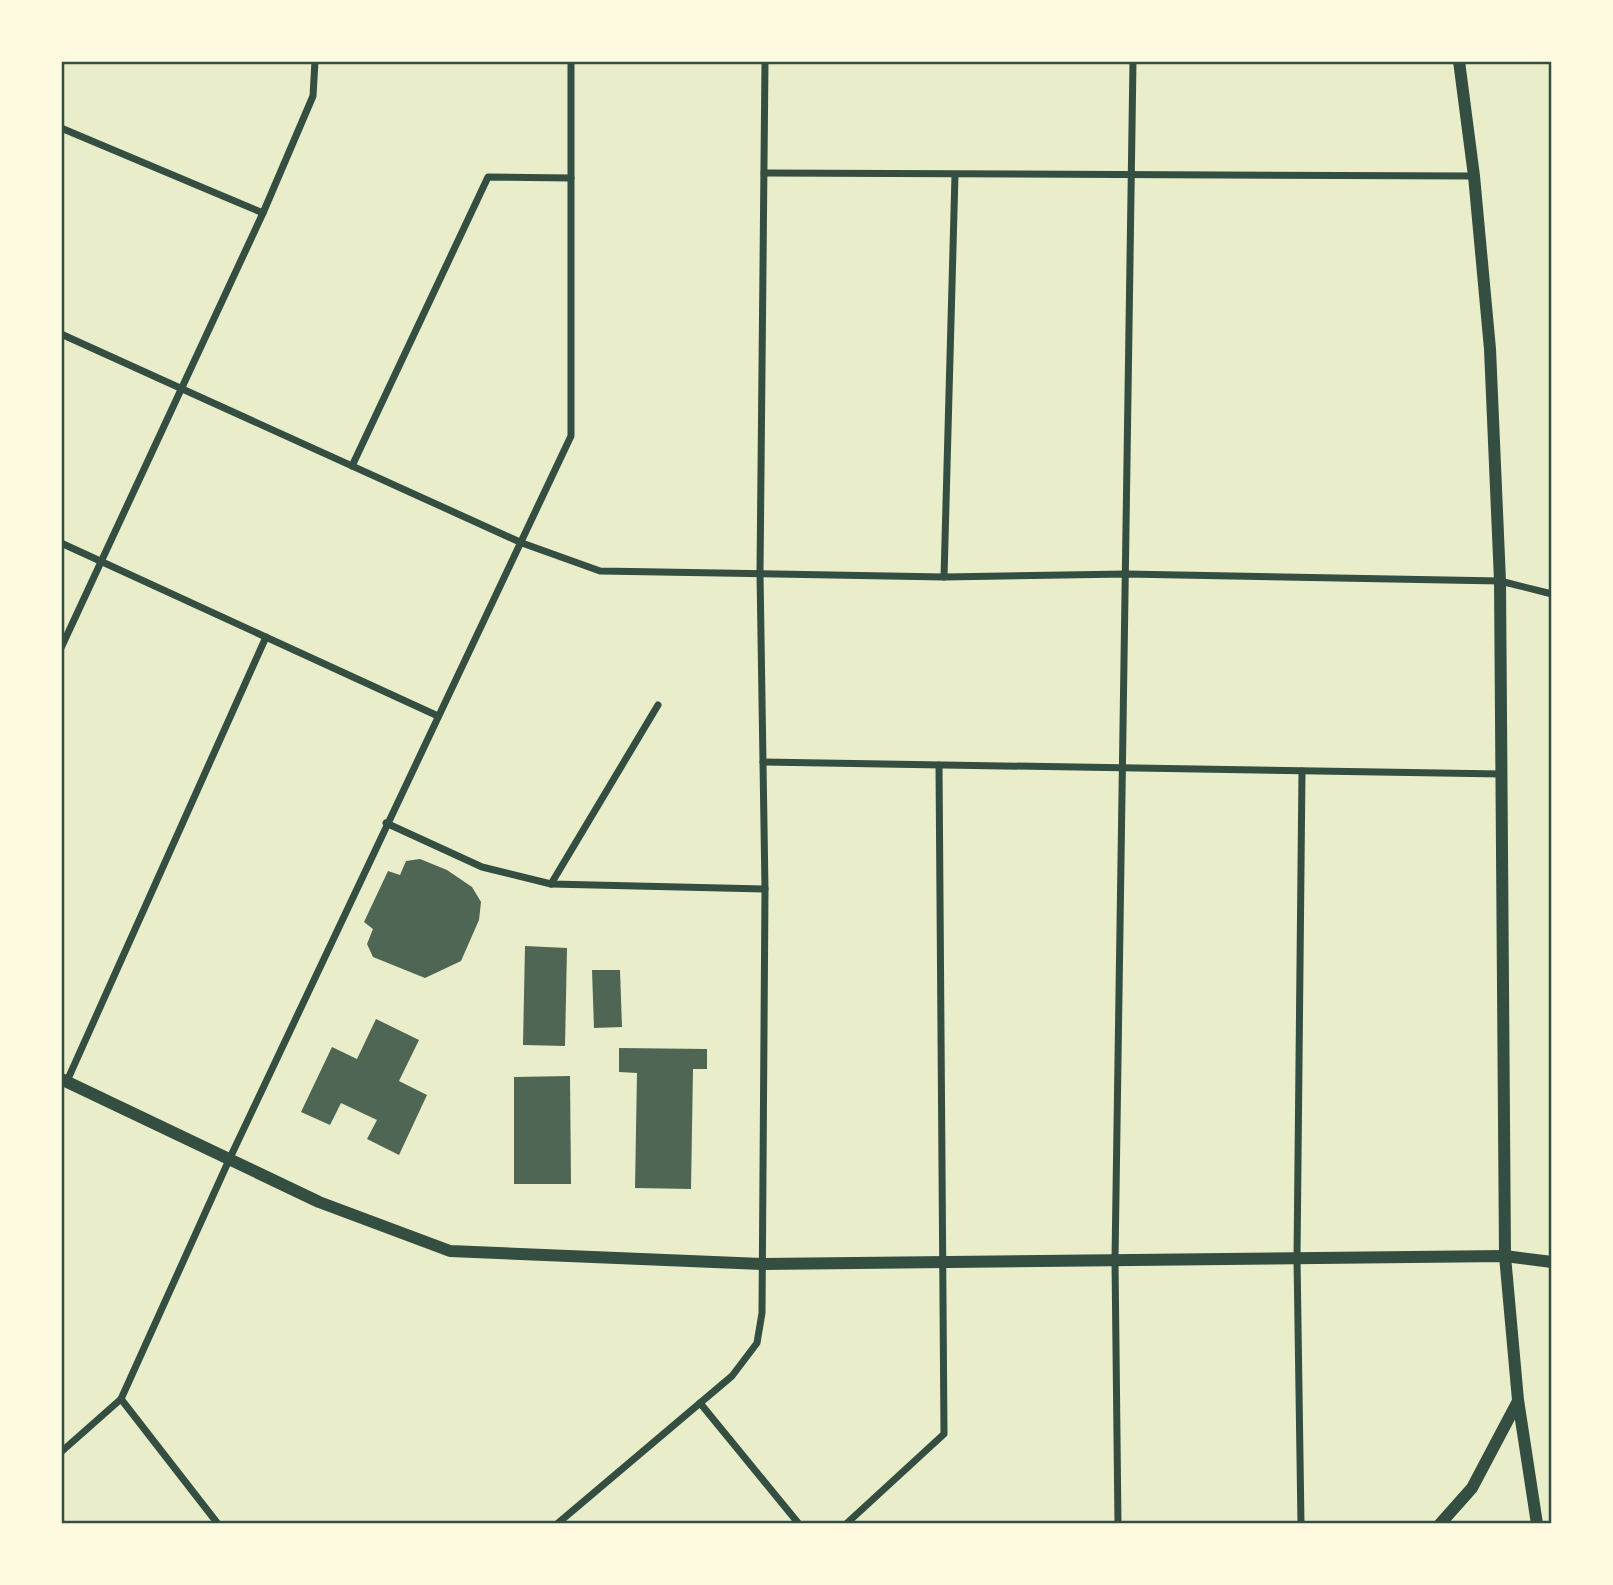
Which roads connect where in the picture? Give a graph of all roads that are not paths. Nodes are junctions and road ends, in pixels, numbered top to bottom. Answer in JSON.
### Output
{"nodes":[{"id":1,"x":315,"y":61,"type":"edge"},
{"id":2,"x":572,"y":61,"type":"edge"},
{"id":3,"x":765,"y":61,"type":"edge"},
{"id":4,"x":1133,"y":61,"type":"edge"},
{"id":5,"x":1459,"y":61,"type":"edge"},
{"id":6,"x":61,"y":128,"type":"edge"},
{"id":7,"x":764,"y":173,"type":"junction"},
{"id":8,"x":955,"y":175,"type":"junction"},
{"id":9,"x":1133,"y":176,"type":"junction"},
{"id":10,"x":1474,"y":176,"type":"junction"},
{"id":11,"x":571,"y":178,"type":"junction"},
{"id":12,"x":263,"y":213,"type":"junction"},
{"id":13,"x":61,"y":334,"type":"edge"},
{"id":14,"x":181,"y":388,"type":"junction"},
{"id":15,"x":352,"y":466,"type":"junction"},
{"id":16,"x":61,"y":543,"type":"edge"},
{"id":17,"x":522,"y":543,"type":"junction"},
{"id":18,"x":101,"y":562,"type":"junction"},
{"id":19,"x":761,"y":573,"type":"junction"},
{"id":20,"x":1126,"y":574,"type":"junction"},
{"id":21,"x":944,"y":577,"type":"junction"},
{"id":22,"x":1500,"y":581,"type":"junction"},
{"id":23,"x":1552,"y":594,"type":"edge"},
{"id":24,"x":266,"y":637,"type":"junction"},
{"id":25,"x":61,"y":648,"type":"edge"},
{"id":26,"x":657,"y":705,"type":"dead end"},
{"id":27,"x":438,"y":716,"type":"junction"},
{"id":28,"x":763,"y":762,"type":"junction"},
{"id":29,"x":939,"y":765,"type":"junction"},
{"id":30,"x":1121,"y":768,"type":"junction"},
{"id":31,"x":1302,"y":771,"type":"junction"},
{"id":32,"x":1502,"y":774,"type":"junction"},
{"id":33,"x":386,"y":823,"type":"junction"},
{"id":34,"x":551,"y":884,"type":"junction"},
{"id":35,"x":765,"y":889,"type":"junction"},
{"id":36,"x":64,"y":1080,"type":"edge"},
{"id":37,"x":229,"y":1160,"type":"junction"},
{"id":38,"x":1505,"y":1256,"type":"junction"},
{"id":39,"x":1297,"y":1258,"type":"junction"},
{"id":40,"x":1115,"y":1260,"type":"junction"},
{"id":41,"x":941,"y":1262,"type":"junction"},
{"id":42,"x":1552,"y":1262,"type":"edge"},
{"id":43,"x":762,"y":1264,"type":"junction"},
{"id":44,"x":121,"y":1399,"type":"junction"},
{"id":45,"x":1518,"y":1400,"type":"junction"},
{"id":46,"x":700,"y":1403,"type":"junction"},
{"id":47,"x":61,"y":1452,"type":"edge"},
{"id":48,"x":218,"y":1524,"type":"edge"},
{"id":49,"x":558,"y":1524,"type":"edge"},
{"id":50,"x":799,"y":1524,"type":"edge"},
{"id":51,"x":846,"y":1524,"type":"edge"},
{"id":52,"x":1118,"y":1524,"type":"edge"},
{"id":53,"x":1301,"y":1524,"type":"edge"},
{"id":54,"x":1440,"y":1524,"type":"edge"},
{"id":55,"x":1537,"y":1524,"type":"edge"}],
"edges":[{"from":1,"to":12,"type":"street"},
{"from":2,"to":11,"type":"street"},
{"from":3,"to":7,"type":"street"},
{"from":4,"to":9,"type":"street"},
{"from":5,"to":10,"type":"street"},
{"from":6,"to":12,"type":"street"},
{"from":7,"to":8,"type":"street"},
{"from":7,"to":19,"type":"street"},
{"from":8,"to":9,"type":"street"},
{"from":8,"to":21,"type":"street"},
{"from":9,"to":10,"type":"street"},
{"from":9,"to":20,"type":"street"},
{"from":10,"to":22,"type":"street"},
{"from":11,"to":15,"type":"street"},
{"from":11,"to":17,"type":"street"},
{"from":12,"to":14,"type":"street"},
{"from":13,"to":14,"type":"street"},
{"from":14,"to":15,"type":"street"},
{"from":14,"to":18,"type":"street"},
{"from":15,"to":17,"type":"street"},
{"from":16,"to":18,"type":"street"},
{"from":17,"to":19,"type":"street"},
{"from":17,"to":27,"type":"street"},
{"from":18,"to":24,"type":"street"},
{"from":18,"to":25,"type":"street"},
{"from":19,"to":21,"type":"street"},
{"from":19,"to":28,"type":"street"},
{"from":20,"to":21,"type":"street"},
{"from":20,"to":22,"type":"street"},
{"from":20,"to":30,"type":"street"},
{"from":22,"to":23,"type":"street"},
{"from":22,"to":32,"type":"street"},
{"from":24,"to":27,"type":"street"},
{"from":24,"to":36,"type":"street"},
{"from":26,"to":34,"type":"street"},
{"from":27,"to":33,"type":"street"},
{"from":28,"to":29,"type":"street"},
{"from":28,"to":35,"type":"street"},
{"from":29,"to":30,"type":"street"},
{"from":29,"to":41,"type":"street"},
{"from":30,"to":31,"type":"street"},
{"from":30,"to":40,"type":"street"},
{"from":31,"to":32,"type":"street"},
{"from":31,"to":39,"type":"street"},
{"from":32,"to":38,"type":"street"},
{"from":33,"to":34,"type":"street"},
{"from":33,"to":37,"type":"street"},
{"from":34,"to":35,"type":"street"},
{"from":35,"to":43,"type":"street"},
{"from":36,"to":37,"type":"street"},
{"from":37,"to":43,"type":"street"},
{"from":37,"to":44,"type":"street"},
{"from":38,"to":39,"type":"street"},
{"from":38,"to":42,"type":"street"},
{"from":38,"to":45,"type":"street"},
{"from":39,"to":40,"type":"street"},
{"from":39,"to":53,"type":"street"},
{"from":40,"to":41,"type":"street"},
{"from":40,"to":52,"type":"street"},
{"from":41,"to":43,"type":"street"},
{"from":41,"to":51,"type":"street"},
{"from":43,"to":46,"type":"street"},
{"from":44,"to":47,"type":"street"},
{"from":44,"to":48,"type":"street"},
{"from":45,"to":54,"type":"street"},
{"from":45,"to":55,"type":"street"},
{"from":46,"to":49,"type":"street"},
{"from":46,"to":50,"type":"street"}]}
